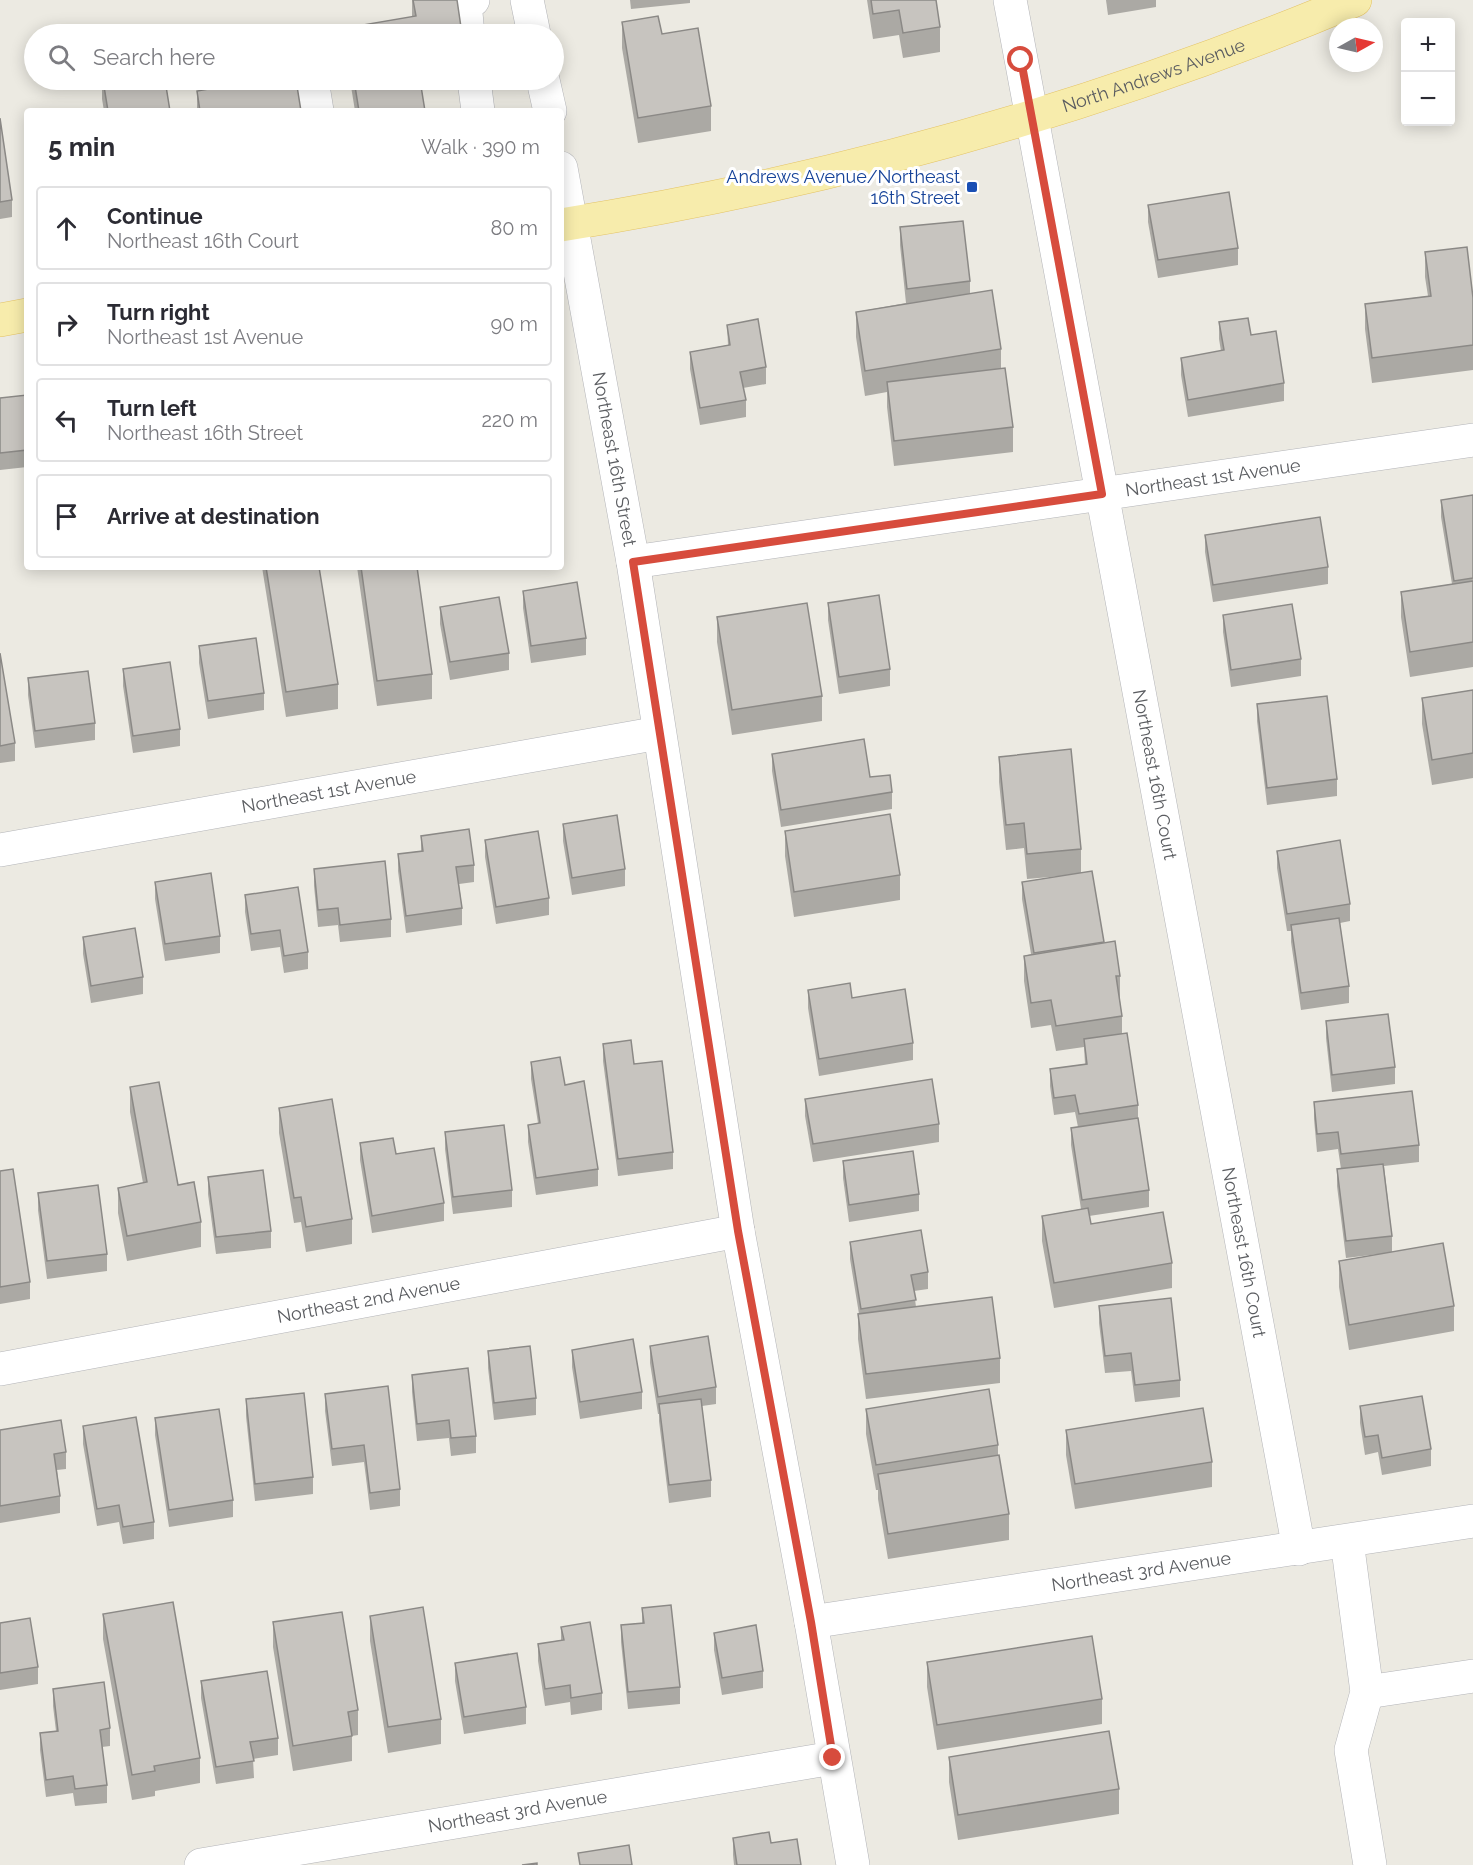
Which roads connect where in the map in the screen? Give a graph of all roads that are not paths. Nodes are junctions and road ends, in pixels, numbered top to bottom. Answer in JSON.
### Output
{"nodes":[{"id":1,"x":473,"y":0,"type":"edge"},
{"id":2,"x":527,"y":0,"type":"edge"},
{"id":3,"x":1010,"y":0,"type":"edge"},
{"id":4,"x":1355,"y":0,"type":"edge"},
{"id":5,"x":467,"y":24,"type":"edge"},
{"id":6,"x":532,"y":24,"type":"edge"},
{"id":7,"x":314,"y":90,"type":"edge"},
{"id":8,"x":475,"y":90,"type":"edge"},
{"id":9,"x":545,"y":90,"type":"edge"},
{"id":10,"x":317,"y":108,"type":"edge"},
{"id":11,"x":477,"y":108,"type":"edge"},
{"id":12,"x":549,"y":108,"type":"edge"},
{"id":13,"x":1032,"y":116,"type":"junction"},
{"id":14,"x":564,"y":196,"type":"edge"},
{"id":15,"x":567,"y":224,"type":"edge"},
{"id":16,"x":24,"y":316,"type":"edge"},
{"id":17,"x":0,"y":320,"type":"edge"},
{"id":18,"x":1473,"y":440,"type":"edge"},
{"id":19,"x":1102,"y":494,"type":"junction"},
{"id":20,"x":633,"y":562,"type":"junction"},
{"id":21,"x":659,"y":733,"type":"junction"},
{"id":22,"x":0,"y":850,"type":"edge"},
{"id":23,"x":738,"y":1231,"type":"junction"},
{"id":24,"x":0,"y":1369,"type":"edge"},
{"id":25,"x":1473,"y":1521,"type":"edge"},
{"id":26,"x":1347,"y":1541,"type":"junction"},
{"id":27,"x":1299,"y":1549,"type":"junction"},
{"id":28,"x":811,"y":1622,"type":"junction"},
{"id":29,"x":1473,"y":1676,"type":"edge"},
{"id":30,"x":1367,"y":1692,"type":"junction"},
{"id":31,"x":833,"y":1758,"type":"junction"},
{"id":32,"x":201,"y":1865,"type":"edge"},
{"id":33,"x":853,"y":1865,"type":"edge"},
{"id":34,"x":1370,"y":1865,"type":"edge"}],
"edges":[{"from":1,"to":5,"type":"street"},
{"from":2,"to":6,"type":"street"},
{"from":3,"to":13,"type":"street","name":"Northeast 16th Court"},
{"from":4,"to":13,"type":"main road","name":"North Andrews Avenue"},
{"from":7,"to":10,"type":"street"},
{"from":8,"to":11,"type":"street"},
{"from":9,"to":12,"type":"street"},
{"from":13,"to":15,"type":"main road","name":"North Andrews Avenue"},
{"from":13,"to":19,"type":"street","name":"Northeast 16th Court"},
{"from":14,"to":15,"type":"street","name":"Northeast 16th Street"},
{"from":15,"to":20,"type":"street","name":"Northeast 16th Street"},
{"from":16,"to":17,"type":"main road"},
{"from":18,"to":19,"type":"street","name":"Northeast 1st Avenue"},
{"from":19,"to":20,"type":"street","name":"Northeast 1st Avenue"},
{"from":19,"to":27,"type":"street","name":"Northeast 16th Court"},
{"from":20,"to":21,"type":"street","name":"Northeast 16th Street"},
{"from":21,"to":22,"type":"street","name":"Northeast 1st Avenue"},
{"from":21,"to":23,"type":"street","name":"Northeast 16th Street"},
{"from":23,"to":24,"type":"street","name":"Northeast 2nd Avenue"},
{"from":23,"to":28,"type":"street","name":"Northeast 16th Street"},
{"from":25,"to":26,"type":"street","name":"Northeast 3rd Avenue"},
{"from":26,"to":27,"type":"street","name":"Northeast 3rd Avenue"},
{"from":26,"to":30,"type":"street"},
{"from":27,"to":28,"type":"street","name":"Northeast 3rd Avenue"},
{"from":28,"to":31,"type":"street","name":"Northeast 16th Street"},
{"from":29,"to":30,"type":"street"},
{"from":30,"to":34,"type":"street"},
{"from":31,"to":32,"type":"street","name":"Northeast 3rd Avenue"},
{"from":31,"to":33,"type":"street","name":"Northeast 16th Street"}]}
